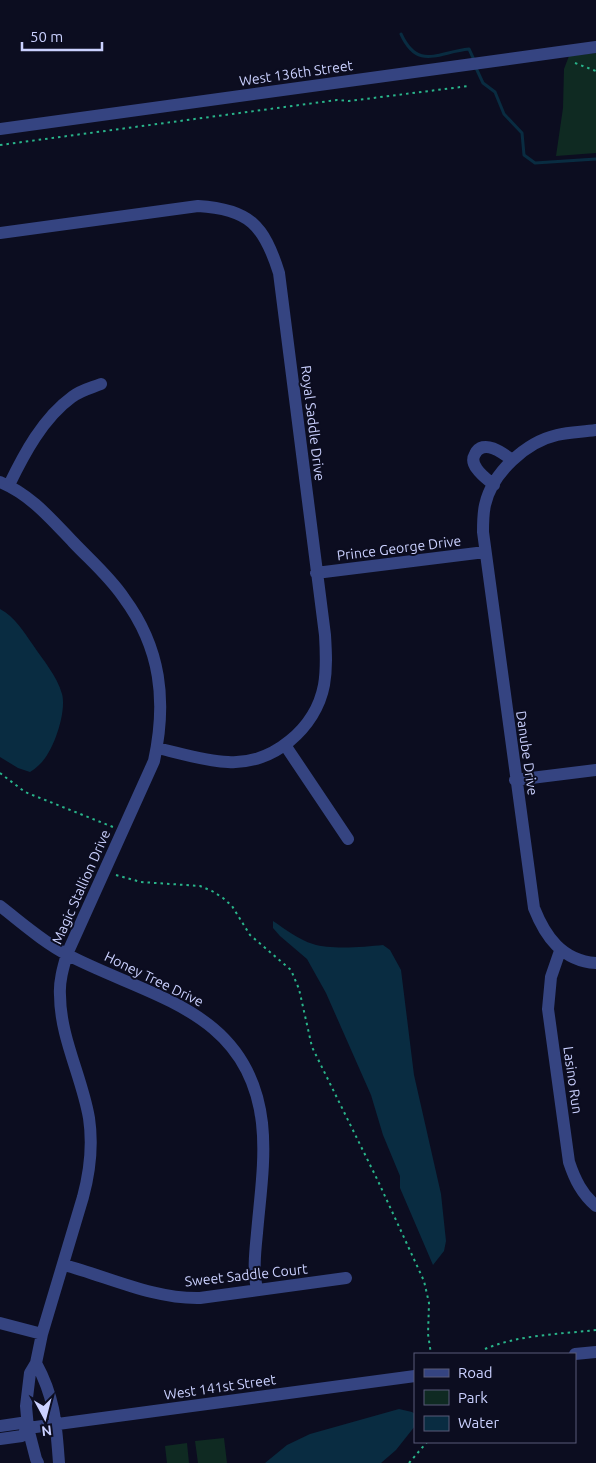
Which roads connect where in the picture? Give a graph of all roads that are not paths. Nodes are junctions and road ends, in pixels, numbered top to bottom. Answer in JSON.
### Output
{"nodes":[{"id":1,"x":596,"y":47,"type":"edge"},
{"id":2,"x":0,"y":128,"type":"edge"},
{"id":3,"x":0,"y":233,"type":"edge"},
{"id":4,"x":101,"y":384,"type":"dead end"},
{"id":5,"x":596,"y":430,"type":"edge"},
{"id":6,"x":512,"y":460,"type":"junction"},
{"id":7,"x":4,"y":484,"type":"edge"},
{"id":8,"x":494,"y":485,"type":"junction"},
{"id":9,"x":485,"y":552,"type":"junction"},
{"id":10,"x":316,"y":573,"type":"junction"},
{"id":11,"x":284,"y":745,"type":"junction"},
{"id":12,"x":157,"y":748,"type":"junction"},
{"id":13,"x":596,"y":770,"type":"edge"},
{"id":14,"x":515,"y":780,"type":"junction"},
{"id":15,"x":348,"y":840,"type":"dead end"},
{"id":16,"x":0,"y":906,"type":"edge"},
{"id":17,"x":560,"y":951,"type":"junction"},
{"id":18,"x":67,"y":954,"type":"junction"},
{"id":19,"x":596,"y":963,"type":"edge"},
{"id":20,"x":596,"y":1206,"type":"edge"},
{"id":21,"x":64,"y":1265,"type":"junction"},
{"id":22,"x":346,"y":1278,"type":"dead end"},
{"id":23,"x":257,"y":1290,"type":"junction"},
{"id":24,"x":0,"y":1323,"type":"edge"},
{"id":25,"x":42,"y":1334,"type":"junction"},
{"id":26,"x":596,"y":1352,"type":"edge"},
{"id":27,"x":576,"y":1354,"type":"edge"},
{"id":28,"x":36,"y":1363,"type":"junction"},
{"id":29,"x":414,"y":1376,"type":"edge"},
{"id":30,"x":56,"y":1424,"type":"junction"},
{"id":31,"x":0,"y":1426,"type":"edge"},
{"id":32,"x":28,"y":1428,"type":"junction"},
{"id":33,"x":0,"y":1439,"type":"edge"},
{"id":34,"x":38,"y":1463,"type":"edge"},
{"id":35,"x":59,"y":1463,"type":"edge"}],
"edges":[{"from":1,"to":2,"type":"street","name":"West 136th Street"},
{"from":3,"to":10,"type":"street","name":"Royal Saddle Drive"},
{"from":4,"to":7,"type":"street"},
{"from":5,"to":6,"type":"street","name":"Danube Drive"},
{"from":6,"to":8,"type":"street","name":"Danube Drive"},
{"from":6,"to":8,"type":"street"},
{"from":7,"to":12,"type":"street","name":"Magic Stallion Drive"},
{"from":8,"to":9,"type":"street","name":"Danube Drive"},
{"from":9,"to":10,"type":"street","name":"Prince George Drive"},
{"from":9,"to":14,"type":"street","name":"Danube Drive"},
{"from":10,"to":11,"type":"street","name":"Royal Saddle Drive"},
{"from":11,"to":12,"type":"street","name":"Royal Saddle Drive"},
{"from":11,"to":15,"type":"street"},
{"from":12,"to":18,"type":"street","name":"Magic Stallion Drive"},
{"from":13,"to":14,"type":"street"},
{"from":14,"to":17,"type":"street","name":"Danube Drive"},
{"from":16,"to":18,"type":"street","name":"Honey Tree Drive"},
{"from":17,"to":19,"type":"street"},
{"from":17,"to":20,"type":"street","name":"Lasino Run"},
{"from":18,"to":21,"type":"street","name":"Magic Stallion Drive"},
{"from":18,"to":23,"type":"street","name":"Honey Tree Drive"},
{"from":21,"to":23,"type":"street","name":"Sweet Saddle Court"},
{"from":21,"to":25,"type":"street","name":"Magic Stallion Drive"},
{"from":22,"to":23,"type":"street","name":"Sweet Saddle Court"},
{"from":24,"to":25,"type":"street"},
{"from":25,"to":28,"type":"street","name":"Magic Stallion Drive"},
{"from":26,"to":27,"type":"street"},
{"from":28,"to":30,"type":"street"},
{"from":28,"to":32,"type":"street","name":"Magic Stallion Drive"},
{"from":29,"to":30,"type":"street","name":"West 141st Street"},
{"from":30,"to":32,"type":"street","name":"West 141st Street"},
{"from":30,"to":35,"type":"street"},
{"from":31,"to":32,"type":"street","name":"West 141st Street"},
{"from":32,"to":33,"type":"street","name":"West 141st Street"},
{"from":32,"to":34,"type":"street","name":"Magic Stallion Drive"}]}
